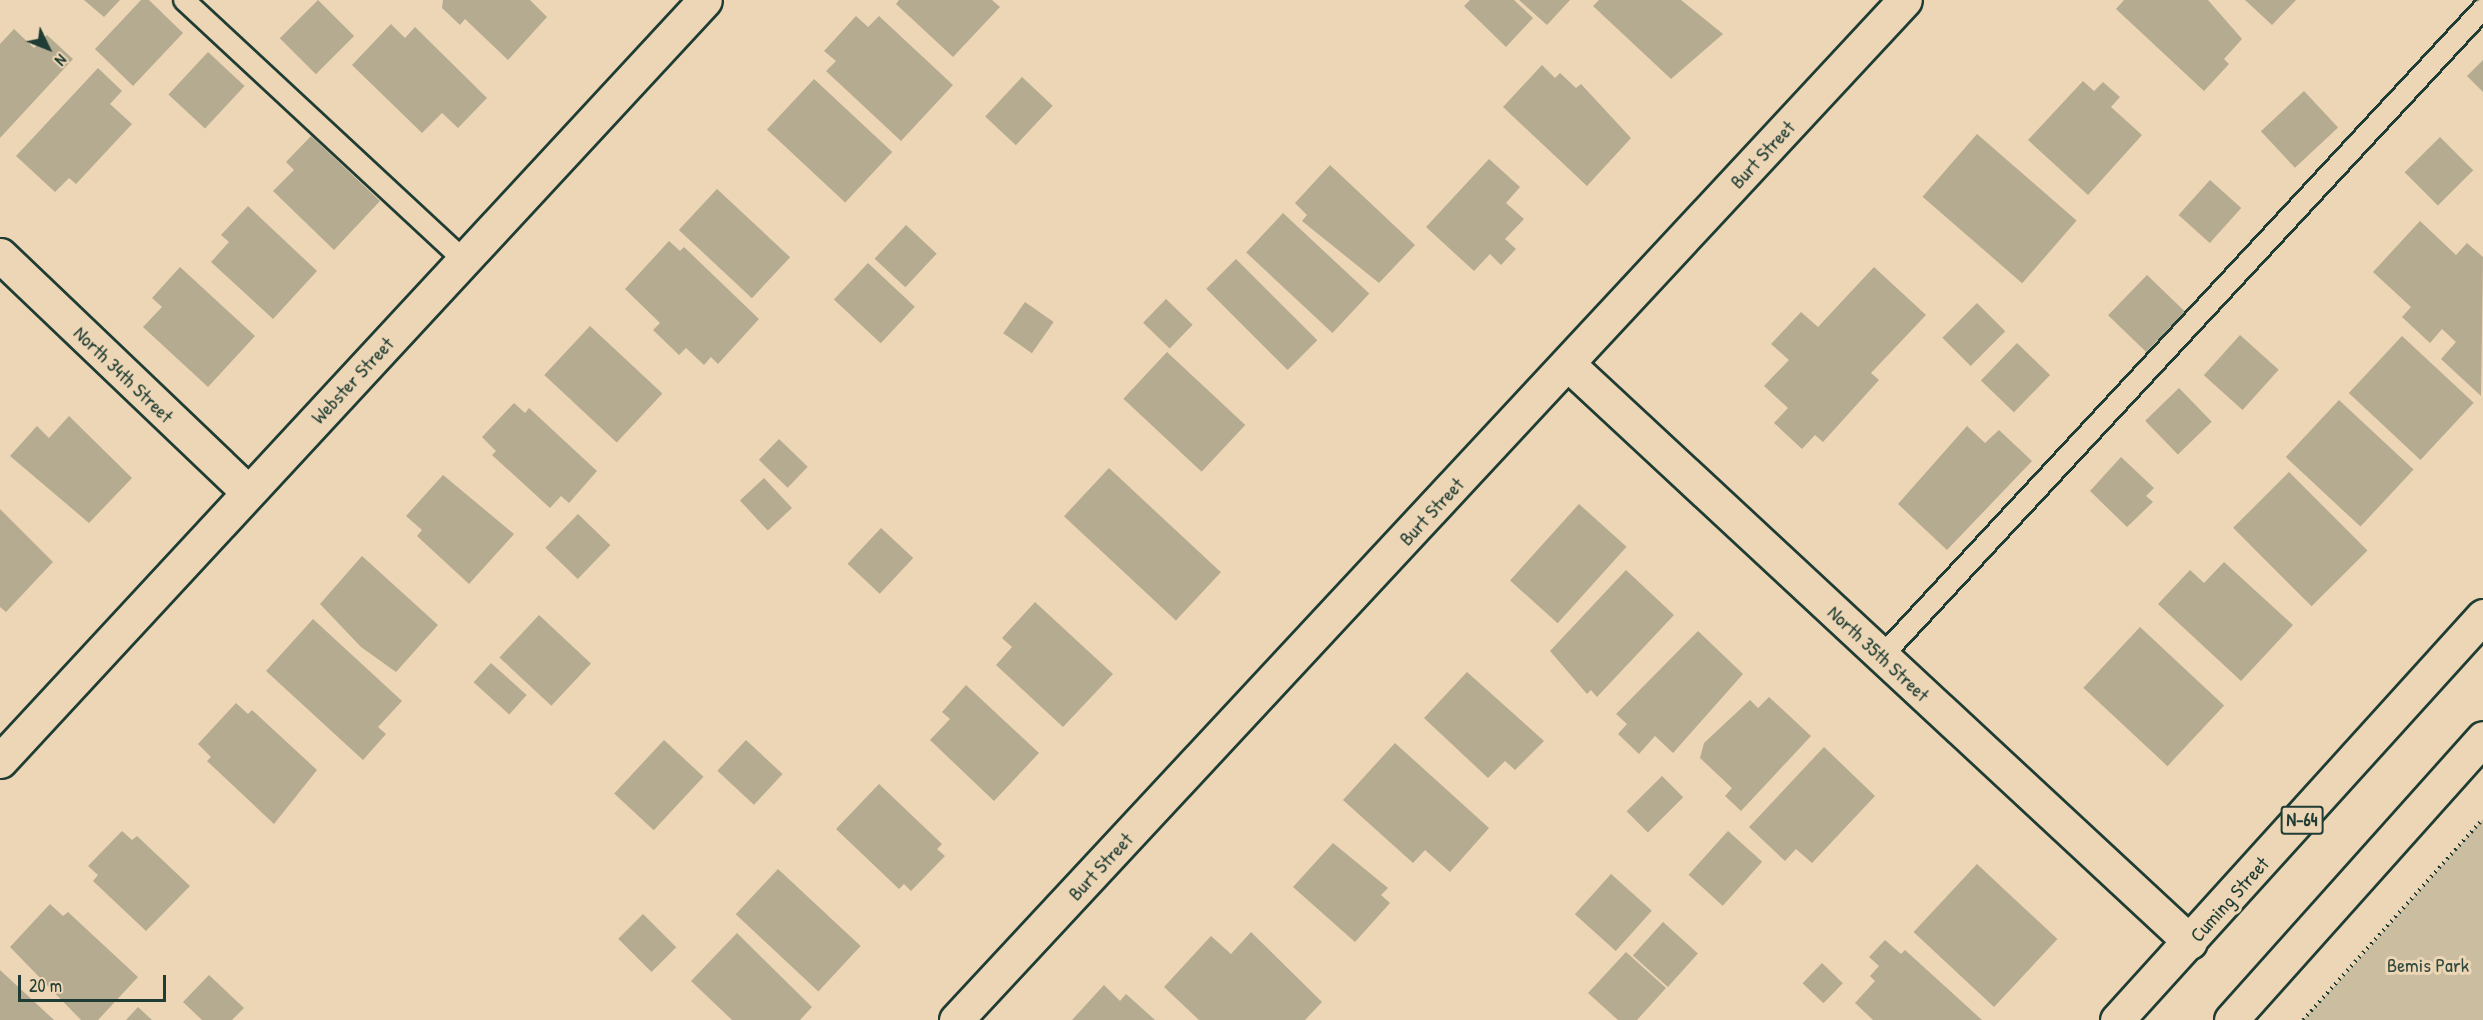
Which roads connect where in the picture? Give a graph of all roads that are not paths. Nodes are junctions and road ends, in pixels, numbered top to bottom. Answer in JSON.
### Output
{"nodes":[{"id":1,"x":184,"y":0,"type":"edge"},
{"id":2,"x":705,"y":0,"type":"edge"},
{"id":3,"x":1905,"y":0,"type":"edge"},
{"id":4,"x":2483,"y":9,"type":"edge"},
{"id":5,"x":0,"y":255,"type":"edge"},
{"id":6,"x":464,"y":260,"type":"junction"},
{"id":7,"x":1568,"y":364,"type":"junction"},
{"id":8,"x":248,"y":492,"type":"junction"},
{"id":9,"x":2483,"y":616,"type":"edge"},
{"id":10,"x":1882,"y":656,"type":"junction"},
{"id":11,"x":2483,"y":738,"type":"edge"},
{"id":12,"x":0,"y":761,"type":"edge"},
{"id":13,"x":2190,"y":942,"type":"junction"},
{"id":14,"x":956,"y":1020,"type":"edge"},
{"id":15,"x":2117,"y":1020,"type":"edge"},
{"id":16,"x":2231,"y":1020,"type":"edge"}],
"edges":[{"from":1,"to":6,"type":"lane"},
{"from":2,"to":6,"type":"street","name":"Webster Street"},
{"from":3,"to":7,"type":"street","name":"Burt Street"},
{"from":4,"to":10,"type":"lane"},
{"from":5,"to":8,"type":"street","name":"North 34th Street"},
{"from":6,"to":8,"type":"street","name":"Webster Street"},
{"from":7,"to":10,"type":"street","name":"North 35th Street"},
{"from":7,"to":14,"type":"street","name":"Burt Street"},
{"from":8,"to":12,"type":"street","name":"Webster Street"},
{"from":9,"to":13,"type":"street","name":"Cuming Street","number":"N-64"},
{"from":10,"to":13,"type":"street","name":"North 35th Street"},
{"from":11,"to":16,"type":"street"},
{"from":13,"to":15,"type":"street","name":"Cuming Street","number":"N-64"}]}
